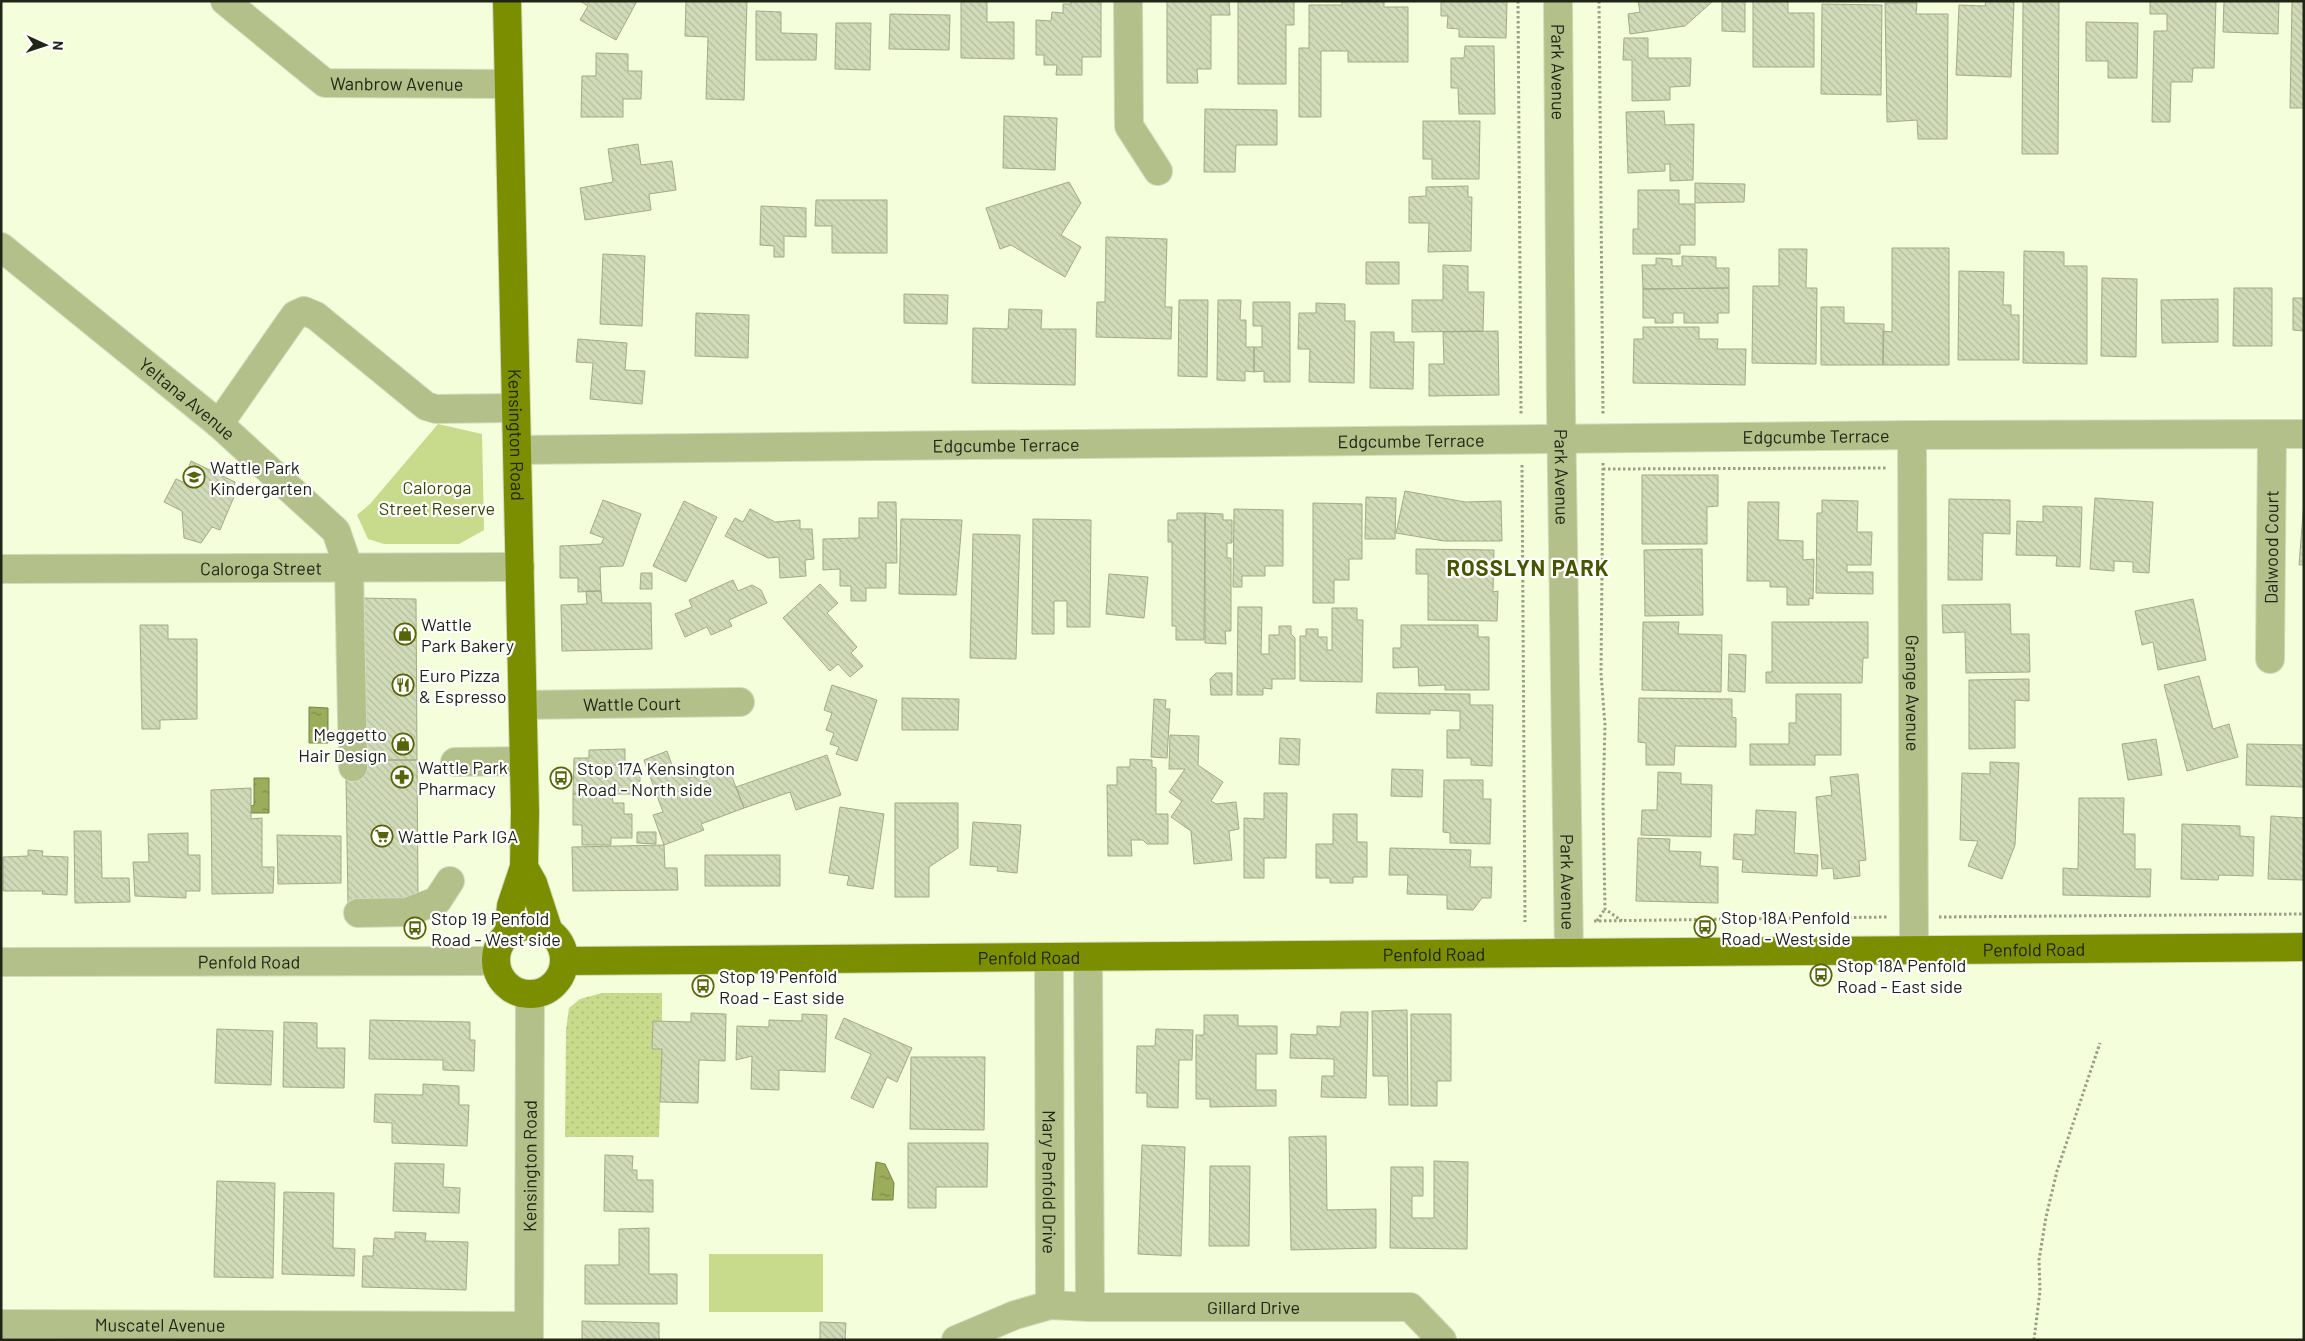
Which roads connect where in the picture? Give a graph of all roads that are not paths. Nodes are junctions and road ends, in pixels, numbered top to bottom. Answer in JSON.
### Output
{"nodes":[{"id":1,"x":225,"y":1,"type":"edge"},
{"id":2,"x":507,"y":1,"type":"edge"},
{"id":3,"x":1128,"y":1,"type":"edge"},
{"id":4,"x":1558,"y":1,"type":"edge"},
{"id":5,"x":508,"y":84,"type":"junction"},
{"id":6,"x":1158,"y":171,"type":"dead end"},
{"id":7,"x":1,"y":246,"type":"edge"},
{"id":8,"x":516,"y":408,"type":"junction"},
{"id":9,"x":219,"y":424,"type":"junction"},
{"id":10,"x":2304,"y":434,"type":"edge"},
{"id":11,"x":1912,"y":435,"type":"junction"},
{"id":12,"x":2272,"y":435,"type":"junction"},
{"id":13,"x":1562,"y":439,"type":"junction"},
{"id":14,"x":517,"y":450,"type":"junction"},
{"id":15,"x":520,"y":567,"type":"junction"},
{"id":16,"x":349,"y":568,"type":"junction"},
{"id":17,"x":1,"y":569,"type":"edge"},
{"id":18,"x":2270,"y":659,"type":"dead end"},
{"id":19,"x":740,"y":702,"type":"dead end"},
{"id":20,"x":523,"y":705,"type":"junction"},
{"id":21,"x":523,"y":761,"type":"junction"},
{"id":22,"x":455,"y":762,"type":"dead end"},
{"id":23,"x":353,"y":767,"type":"dead end"},
{"id":24,"x":524,"y":868,"type":"junction"},
{"id":25,"x":450,"y":881,"type":"dead end"},
{"id":26,"x":358,"y":913,"type":"dead end"},
{"id":27,"x":549,"y":932,"type":"junction"},
{"id":28,"x":508,"y":934,"type":"junction"},
{"id":29,"x":2304,"y":947,"type":"edge"},
{"id":30,"x":1914,"y":951,"type":"junction"},
{"id":31,"x":1570,"y":953,"type":"junction"},
{"id":32,"x":1049,"y":958,"type":"junction"},
{"id":33,"x":1088,"y":958,"type":"junction"},
{"id":34,"x":564,"y":961,"type":"junction"},
{"id":35,"x":1,"y":962,"type":"edge"},
{"id":36,"x":496,"y":962,"type":"junction"},
{"id":37,"x":530,"y":994,"type":"junction"},
{"id":38,"x":1050,"y":1305,"type":"junction"},
{"id":39,"x":1090,"y":1307,"type":"junction"},
{"id":40,"x":1,"y":1324,"type":"edge"},
{"id":41,"x":529,"y":1333,"type":"edge"},
{"id":42,"x":956,"y":1340,"type":"edge"},
{"id":43,"x":1442,"y":1340,"type":"edge"}],
"edges":[{"from":1,"to":5,"type":"street","name":"Wanbrow Avenue"},
{"from":2,"to":5,"type":"main road","name":"Kensington Road"},
{"from":3,"to":6,"type":"street"},
{"from":4,"to":13,"type":"street","name":"Park Avenue"},
{"from":5,"to":8,"type":"main road","name":"Kensington Road"},
{"from":7,"to":9,"type":"street","name":"Yeltana Avenue"},
{"from":8,"to":9,"type":"street"},
{"from":8,"to":14,"type":"main road","name":"Kensington Road"},
{"from":9,"to":16,"type":"street","name":"Yeltana Avenue"},
{"from":10,"to":12,"type":"street","name":"Edgcumbe Terrace"},
{"from":11,"to":12,"type":"street","name":"Edgcumbe Terrace"},
{"from":11,"to":13,"type":"street","name":"Edgcumbe Terrace"},
{"from":11,"to":30,"type":"street","name":"Grange Avenue"},
{"from":12,"to":18,"type":"street","name":"Dalwood Court"},
{"from":13,"to":14,"type":"street","name":"Edgcumbe Terrace"},
{"from":13,"to":31,"type":"street","name":"Park Avenue"},
{"from":14,"to":15,"type":"main road","name":"Kensington Road"},
{"from":15,"to":16,"type":"street","name":"Caloroga Street"},
{"from":15,"to":20,"type":"main road","name":"Kensington Road"},
{"from":16,"to":17,"type":"street","name":"Caloroga Street"},
{"from":16,"to":23,"type":"street","name":"Yeltana Avenue"},
{"from":19,"to":20,"type":"street","name":"Wattle Court"},
{"from":20,"to":21,"type":"main road","name":"Kensington Road"},
{"from":21,"to":22,"type":"street"},
{"from":21,"to":24,"type":"main road","name":"Kensington Road"},
{"from":24,"to":27,"type":"main road","name":"Kensington Road"},
{"from":24,"to":28,"type":"main road","name":"Kensington Road"},
{"from":25,"to":26,"type":"street"},
{"from":27,"to":28,"type":"main road"},
{"from":27,"to":34,"type":"main road"},
{"from":28,"to":36,"type":"main road"},
{"from":29,"to":30,"type":"main road","name":"Penfold Road"},
{"from":30,"to":31,"type":"main road","name":"Penfold Road"},
{"from":31,"to":33,"type":"main road","name":"Penfold Road"},
{"from":32,"to":33,"type":"main road","name":"Penfold Road"},
{"from":32,"to":34,"type":"main road","name":"Penfold Road"},
{"from":32,"to":38,"type":"street","name":"Mary Penfold Drive"},
{"from":33,"to":39,"type":"street"},
{"from":34,"to":37,"type":"main road"},
{"from":35,"to":36,"type":"street","name":"Penfold Road"},
{"from":36,"to":37,"type":"main road"},
{"from":37,"to":41,"type":"street","name":"Kensington Road"},
{"from":38,"to":39,"type":"street","name":"Gillard Drive"},
{"from":38,"to":42,"type":"street"},
{"from":39,"to":43,"type":"street","name":"Gillard Drive"},
{"from":40,"to":41,"type":"street","name":"Muscatel Avenue"}]}
